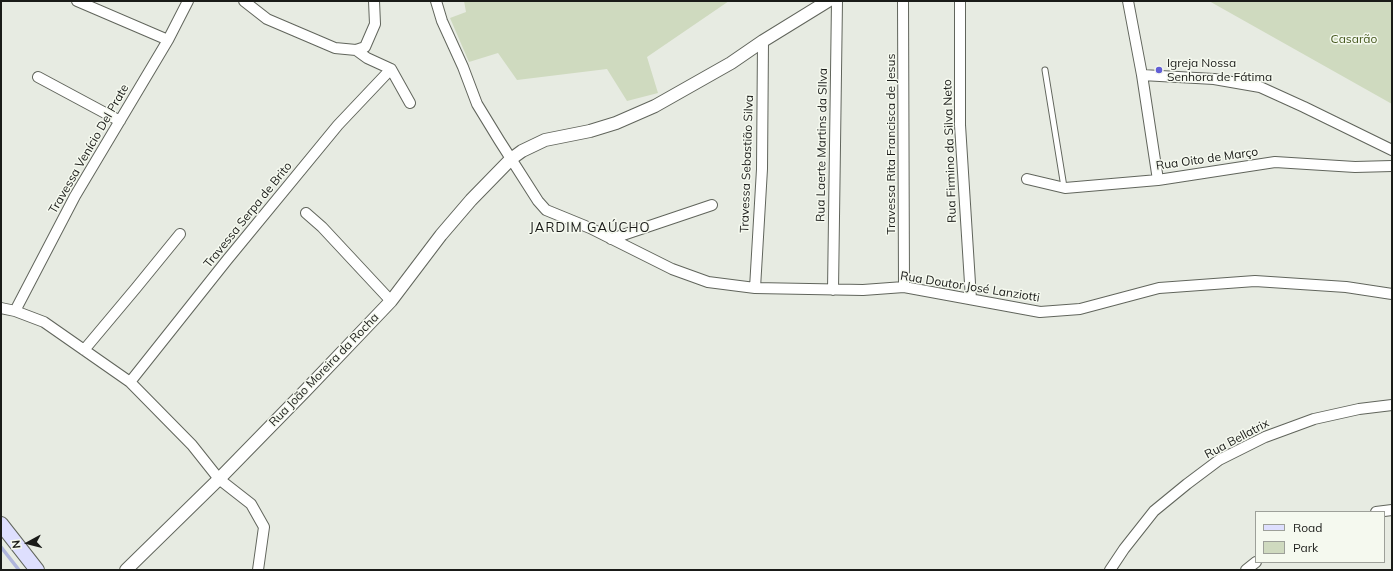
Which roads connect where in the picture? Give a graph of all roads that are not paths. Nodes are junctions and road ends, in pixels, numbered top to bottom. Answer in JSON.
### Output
{"nodes":[{"id":1,"x":77,"y":1,"type":"edge"},
{"id":2,"x":188,"y":1,"type":"edge"},
{"id":3,"x":244,"y":1,"type":"edge"},
{"id":4,"x":374,"y":1,"type":"edge"},
{"id":5,"x":436,"y":1,"type":"edge"},
{"id":6,"x":828,"y":1,"type":"edge"},
{"id":7,"x":837,"y":1,"type":"edge"},
{"id":8,"x":903,"y":1,"type":"edge"},
{"id":9,"x":960,"y":1,"type":"edge"},
{"id":10,"x":1128,"y":1,"type":"edge"},
{"id":11,"x":168,"y":40,"type":"junction"},
{"id":12,"x":763,"y":41,"type":"junction"},
{"id":13,"x":361,"y":48,"type":"junction"},
{"id":14,"x":391,"y":68,"type":"junction"},
{"id":15,"x":1045,"y":70,"type":"dead end"},
{"id":16,"x":1142,"y":76,"type":"junction"},
{"id":17,"x":38,"y":77,"type":"dead end"},
{"id":18,"x":410,"y":103,"type":"dead end"},
{"id":19,"x":120,"y":121,"type":"junction"},
{"id":20,"x":1392,"y":150,"type":"edge"},
{"id":21,"x":511,"y":159,"type":"junction"},
{"id":22,"x":1392,"y":166,"type":"edge"},
{"id":23,"x":1027,"y":179,"type":"dead end"},
{"id":24,"x":1158,"y":180,"type":"junction"},
{"id":25,"x":1064,"y":188,"type":"junction"},
{"id":26,"x":712,"y":205,"type":"dead end"},
{"id":27,"x":306,"y":212,"type":"dead end"},
{"id":28,"x":180,"y":234,"type":"dead end"},
{"id":29,"x":611,"y":239,"type":"junction"},
{"id":30,"x":904,"y":287,"type":"junction"},
{"id":31,"x":755,"y":288,"type":"junction"},
{"id":32,"x":833,"y":290,"type":"junction"},
{"id":33,"x":1392,"y":294,"type":"edge"},
{"id":34,"x":971,"y":299,"type":"junction"},
{"id":35,"x":391,"y":300,"type":"junction"},
{"id":36,"x":1,"y":308,"type":"edge"},
{"id":37,"x":15,"y":311,"type":"junction"},
{"id":38,"x":84,"y":350,"type":"junction"},
{"id":39,"x":130,"y":382,"type":"junction"},
{"id":40,"x":1392,"y":405,"type":"edge"},
{"id":41,"x":219,"y":479,"type":"junction"},
{"id":42,"x":1,"y":524,"type":"edge"},
{"id":43,"x":1255,"y":563,"type":"edge"},
{"id":44,"x":37,"y":570,"type":"edge"},
{"id":45,"x":126,"y":570,"type":"edge"},
{"id":46,"x":258,"y":570,"type":"edge"},
{"id":47,"x":1110,"y":570,"type":"edge"},
{"id":48,"x":1246,"y":570,"type":"edge"}],
"edges":[{"from":1,"to":11,"type":"street"},
{"from":2,"to":11,"type":"street","name":"Travessa Venício Del Prate"},
{"from":3,"to":13,"type":"street"},
{"from":4,"to":13,"type":"street"},
{"from":5,"to":21,"type":"street","name":"Rua Doutor José Lanziotti"},
{"from":6,"to":12,"type":"street","name":"Rua João Moreira da Rocha"},
{"from":7,"to":32,"type":"street","name":"Rua Laerte Martins da SIlva"},
{"from":8,"to":30,"type":"street","name":"Travessa Rita Francisca de Jesus"},
{"from":9,"to":34,"type":"street","name":"Rua Firmino da Silva Neto"},
{"from":10,"to":16,"type":"street"},
{"from":11,"to":19,"type":"street","name":"Travessa Venício Del Prate"},
{"from":12,"to":21,"type":"street","name":"Rua João Moreira da Rocha"},
{"from":12,"to":31,"type":"street","name":"Travessa Sebastião Silva"},
{"from":13,"to":14,"type":"street"},
{"from":14,"to":18,"type":"street"},
{"from":14,"to":39,"type":"street","name":"Travessa Serpa de Brito"},
{"from":15,"to":25,"type":"lane"},
{"from":16,"to":20,"type":"street"},
{"from":16,"to":24,"type":"street"},
{"from":17,"to":19,"type":"street"},
{"from":19,"to":37,"type":"street","name":"Travessa Venício Del Prate"},
{"from":21,"to":29,"type":"street","name":"Rua Doutor José Lanziotti"},
{"from":21,"to":35,"type":"street","name":"Rua João Moreira da Rocha"},
{"from":22,"to":24,"type":"street","name":"Rua Oito de Março"},
{"from":23,"to":25,"type":"street","name":"Rua Oito de Março"},
{"from":24,"to":25,"type":"street","name":"Rua Oito de Março"},
{"from":26,"to":29,"type":"street"},
{"from":27,"to":35,"type":"street"},
{"from":28,"to":38,"type":"street"},
{"from":29,"to":31,"type":"street","name":"Rua Doutor José Lanziotti"},
{"from":30,"to":32,"type":"street","name":"Rua Doutor José Lanziotti"},
{"from":30,"to":34,"type":"street","name":"Rua Doutor José Lanziotti"},
{"from":31,"to":32,"type":"street","name":"Rua Doutor José Lanziotti"},
{"from":33,"to":34,"type":"street","name":"Rua Doutor José Lanziotti"},
{"from":35,"to":41,"type":"street","name":"Rua João Moreira da Rocha"},
{"from":36,"to":37,"type":"street"},
{"from":37,"to":38,"type":"street"},
{"from":38,"to":39,"type":"street"},
{"from":39,"to":41,"type":"street"},
{"from":40,"to":47,"type":"street","name":"Rua Bellatrix"},
{"from":41,"to":45,"type":"street","name":"Rua João Moreira da Rocha"},
{"from":41,"to":46,"type":"street"},
{"from":42,"to":44,"type":"main road"},
{"from":43,"to":48,"type":"street"}]}
